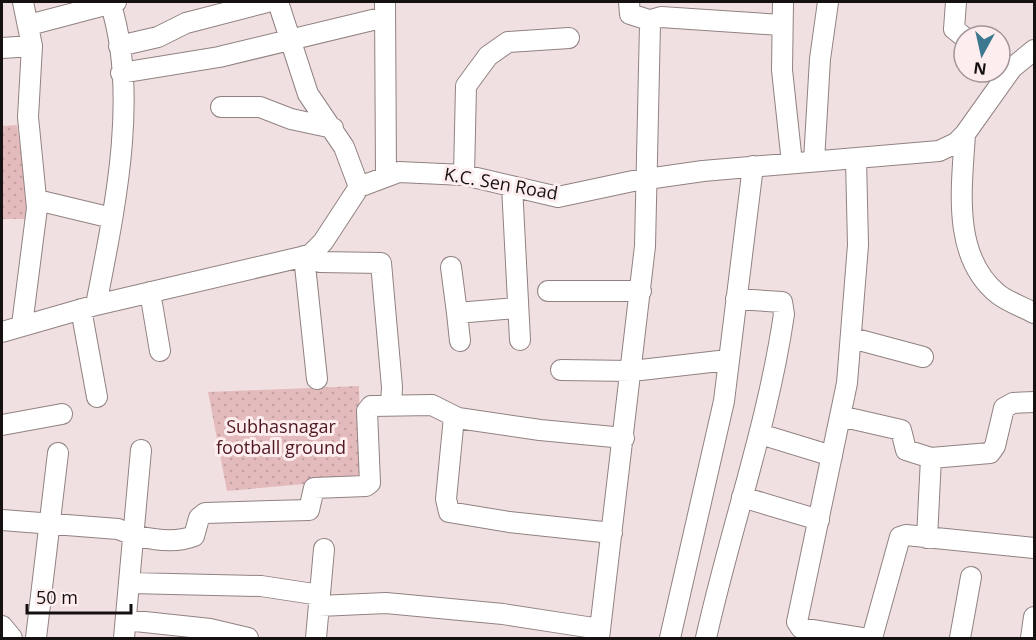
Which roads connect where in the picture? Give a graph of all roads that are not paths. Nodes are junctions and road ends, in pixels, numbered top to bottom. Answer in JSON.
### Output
{"nodes":[{"id":1,"x":23,"y":2,"type":"edge"},
{"id":2,"x":112,"y":2,"type":"edge"},
{"id":3,"x":267,"y":2,"type":"edge"},
{"id":4,"x":278,"y":2,"type":"edge"},
{"id":5,"x":629,"y":2,"type":"edge"},
{"id":6,"x":783,"y":2,"type":"edge"},
{"id":7,"x":828,"y":2,"type":"edge"},
{"id":8,"x":956,"y":2,"type":"edge"},
{"id":9,"x":385,"y":9,"type":"edge"},
{"id":10,"x":716,"y":11,"type":"edge"},
{"id":11,"x":652,"y":21,"type":"junction"},
{"id":12,"x":954,"y":24,"type":"edge"},
{"id":13,"x":28,"y":25,"type":"junction"},
{"id":14,"x":781,"y":25,"type":"junction"},
{"id":15,"x":569,"y":38,"type":"dead end"},
{"id":16,"x":289,"y":39,"type":"junction"},
{"id":17,"x":32,"y":46,"type":"junction"},
{"id":18,"x":119,"y":46,"type":"junction"},
{"id":19,"x":2,"y":48,"type":"edge"},
{"id":20,"x":1035,"y":50,"type":"edge"},
{"id":21,"x":1012,"y":60,"type":"edge"},
{"id":22,"x":121,"y":73,"type":"junction"},
{"id":23,"x":994,"y":84,"type":"edge"},
{"id":24,"x":221,"y":107,"type":"dead end"},
{"id":25,"x":333,"y":128,"type":"junction"},
{"id":26,"x":965,"y":134,"type":"junction"},
{"id":27,"x":856,"y":159,"type":"junction"},
{"id":28,"x":814,"y":161,"type":"junction"},
{"id":29,"x":792,"y":163,"type":"junction"},
{"id":30,"x":753,"y":166,"type":"junction"},
{"id":31,"x":386,"y":175,"type":"junction"},
{"id":32,"x":464,"y":175,"type":"junction"},
{"id":33,"x":646,"y":179,"type":"junction"},
{"id":34,"x":512,"y":186,"type":"junction"},
{"id":35,"x":359,"y":187,"type":"junction"},
{"id":36,"x":37,"y":200,"type":"junction"},
{"id":37,"x":112,"y":218,"type":"junction"},
{"id":38,"x":307,"y":256,"type":"junction"},
{"id":39,"x":451,"y":267,"type":"dead end"},
{"id":40,"x":548,"y":291,"type":"dead end"},
{"id":41,"x":641,"y":291,"type":"junction"},
{"id":42,"x":150,"y":292,"type":"junction"},
{"id":43,"x":736,"y":299,"type":"junction"},
{"id":44,"x":89,"y":307,"type":"junction"},
{"id":45,"x":517,"y":308,"type":"junction"},
{"id":46,"x":457,"y":313,"type":"junction"},
{"id":47,"x":1035,"y":313,"type":"edge"},
{"id":48,"x":22,"y":325,"type":"junction"},
{"id":49,"x":2,"y":332,"type":"edge"},
{"id":50,"x":852,"y":338,"type":"junction"},
{"id":51,"x":520,"y":340,"type":"dead end"},
{"id":52,"x":460,"y":341,"type":"dead end"},
{"id":53,"x":160,"y":351,"type":"dead end"},
{"id":54,"x":923,"y":357,"type":"dead end"},
{"id":55,"x":728,"y":360,"type":"junction"},
{"id":56,"x":561,"y":370,"type":"dead end"},
{"id":57,"x":632,"y":371,"type":"junction"},
{"id":58,"x":317,"y":379,"type":"dead end"},
{"id":59,"x":97,"y":397,"type":"dead end"},
{"id":60,"x":1035,"y":402,"type":"edge"},
{"id":61,"x":391,"y":405,"type":"junction"},
{"id":62,"x":62,"y":414,"type":"dead end"},
{"id":63,"x":840,"y":416,"type":"junction"},
{"id":64,"x":454,"y":417,"type":"junction"},
{"id":65,"x":2,"y":425,"type":"edge"},
{"id":66,"x":760,"y":434,"type":"junction"},
{"id":67,"x":624,"y":438,"type":"junction"},
{"id":68,"x":141,"y":450,"type":"dead end"},
{"id":69,"x":58,"y":453,"type":"dead end"},
{"id":70,"x":832,"y":456,"type":"junction"},
{"id":71,"x":931,"y":459,"type":"junction"},
{"id":72,"x":742,"y":497,"type":"junction"},
{"id":73,"x":2,"y":520,"type":"edge"},
{"id":74,"x":819,"y":520,"type":"junction"},
{"id":75,"x":50,"y":524,"type":"junction"},
{"id":76,"x":612,"y":533,"type":"junction"},
{"id":77,"x":134,"y":537,"type":"junction"},
{"id":78,"x":927,"y":538,"type":"junction"},
{"id":79,"x":1035,"y":548,"type":"edge"},
{"id":80,"x":324,"y":549,"type":"dead end"},
{"id":81,"x":971,"y":577,"type":"dead end"},
{"id":82,"x":130,"y":583,"type":"junction"},
{"id":83,"x":319,"y":600,"type":"junction"},
{"id":84,"x":1035,"y":617,"type":"edge"},
{"id":85,"x":2,"y":626,"type":"edge"},
{"id":86,"x":125,"y":629,"type":"edge"},
{"id":87,"x":600,"y":634,"type":"edge"},
{"id":88,"x":12,"y":639,"type":"edge"},
{"id":89,"x":36,"y":639,"type":"edge"},
{"id":90,"x":248,"y":639,"type":"edge"},
{"id":91,"x":316,"y":639,"type":"edge"},
{"id":92,"x":670,"y":639,"type":"edge"},
{"id":93,"x":706,"y":639,"type":"edge"},
{"id":94,"x":863,"y":639,"type":"edge"},
{"id":95,"x":872,"y":639,"type":"edge"},
{"id":96,"x":960,"y":639,"type":"edge"},
{"id":97,"x":1031,"y":639,"type":"edge"}],
"edges":[{"from":1,"to":13,"type":"street"},
{"from":2,"to":13,"type":"street"},
{"from":2,"to":18,"type":"street"},
{"from":3,"to":18,"type":"street"},
{"from":4,"to":16,"type":"street"},
{"from":5,"to":11,"type":"street"},
{"from":6,"to":14,"type":"street"},
{"from":7,"to":28,"type":"street"},
{"from":8,"to":12,"type":"street"},
{"from":9,"to":16,"type":"street"},
{"from":9,"to":31,"type":"street"},
{"from":10,"to":11,"type":"street"},
{"from":10,"to":14,"type":"street"},
{"from":11,"to":33,"type":"street"},
{"from":13,"to":17,"type":"street"},
{"from":14,"to":29,"type":"street"},
{"from":15,"to":32,"type":"street"},
{"from":16,"to":22,"type":"street"},
{"from":16,"to":25,"type":"street"},
{"from":17,"to":19,"type":"street"},
{"from":17,"to":36,"type":"street"},
{"from":18,"to":22,"type":"street"},
{"from":20,"to":21,"type":"street","name":"K.C. Sen Road"},
{"from":22,"to":37,"type":"street"},
{"from":23,"to":26,"type":"street","name":"K.C. Sen Road"},
{"from":24,"to":25,"type":"street"},
{"from":25,"to":35,"type":"street"},
{"from":26,"to":27,"type":"street","name":"K.C. Sen Road"},
{"from":26,"to":47,"type":"street"},
{"from":27,"to":28,"type":"street","name":"K.C. Sen Road"},
{"from":27,"to":50,"type":"street"},
{"from":28,"to":29,"type":"street","name":"K.C. Sen Road"},
{"from":29,"to":30,"type":"street","name":"K.C. Sen Road"},
{"from":30,"to":33,"type":"street","name":"K.C. Sen Road"},
{"from":30,"to":43,"type":"street"},
{"from":31,"to":32,"type":"street","name":"K.C. Sen Road"},
{"from":31,"to":35,"type":"street","name":"K.C. Sen Road"},
{"from":32,"to":34,"type":"street","name":"K.C. Sen Road"},
{"from":33,"to":34,"type":"street","name":"K.C. Sen Road"},
{"from":33,"to":41,"type":"street"},
{"from":34,"to":45,"type":"street"},
{"from":35,"to":38,"type":"street"},
{"from":36,"to":37,"type":"street"},
{"from":36,"to":48,"type":"street"},
{"from":37,"to":44,"type":"street"},
{"from":38,"to":42,"type":"street"},
{"from":38,"to":58,"type":"street"},
{"from":38,"to":61,"type":"street"},
{"from":39,"to":46,"type":"street"},
{"from":40,"to":41,"type":"street"},
{"from":41,"to":57,"type":"street"},
{"from":42,"to":44,"type":"street"},
{"from":42,"to":53,"type":"street"},
{"from":43,"to":55,"type":"street"},
{"from":43,"to":66,"type":"street"},
{"from":44,"to":48,"type":"street"},
{"from":44,"to":59,"type":"street"},
{"from":45,"to":46,"type":"street"},
{"from":45,"to":51,"type":"street"},
{"from":46,"to":52,"type":"street"},
{"from":48,"to":49,"type":"street"},
{"from":50,"to":54,"type":"street"},
{"from":50,"to":63,"type":"street"},
{"from":55,"to":57,"type":"street"},
{"from":55,"to":92,"type":"street"},
{"from":56,"to":57,"type":"street"},
{"from":57,"to":67,"type":"street"},
{"from":60,"to":71,"type":"street"},
{"from":61,"to":64,"type":"street"},
{"from":61,"to":77,"type":"street"},
{"from":62,"to":65,"type":"street"},
{"from":63,"to":70,"type":"street"},
{"from":63,"to":71,"type":"street"},
{"from":64,"to":67,"type":"street"},
{"from":64,"to":76,"type":"street"},
{"from":66,"to":70,"type":"street"},
{"from":66,"to":72,"type":"street"},
{"from":67,"to":76,"type":"street"},
{"from":68,"to":77,"type":"street"},
{"from":69,"to":75,"type":"street"},
{"from":70,"to":74,"type":"street"},
{"from":71,"to":78,"type":"street"},
{"from":72,"to":74,"type":"street"},
{"from":72,"to":93,"type":"street"},
{"from":73,"to":75,"type":"street"},
{"from":74,"to":94,"type":"street"},
{"from":75,"to":77,"type":"street"},
{"from":75,"to":89,"type":"street"},
{"from":76,"to":87,"type":"street"},
{"from":77,"to":82,"type":"street"},
{"from":78,"to":79,"type":"street"},
{"from":78,"to":95,"type":"street"},
{"from":80,"to":83,"type":"street"},
{"from":81,"to":96,"type":"street"},
{"from":82,"to":83,"type":"street"},
{"from":82,"to":86,"type":"street"},
{"from":83,"to":87,"type":"street"},
{"from":83,"to":91,"type":"street"},
{"from":84,"to":97,"type":"street"},
{"from":85,"to":88,"type":"street"},
{"from":86,"to":90,"type":"street"}]}
